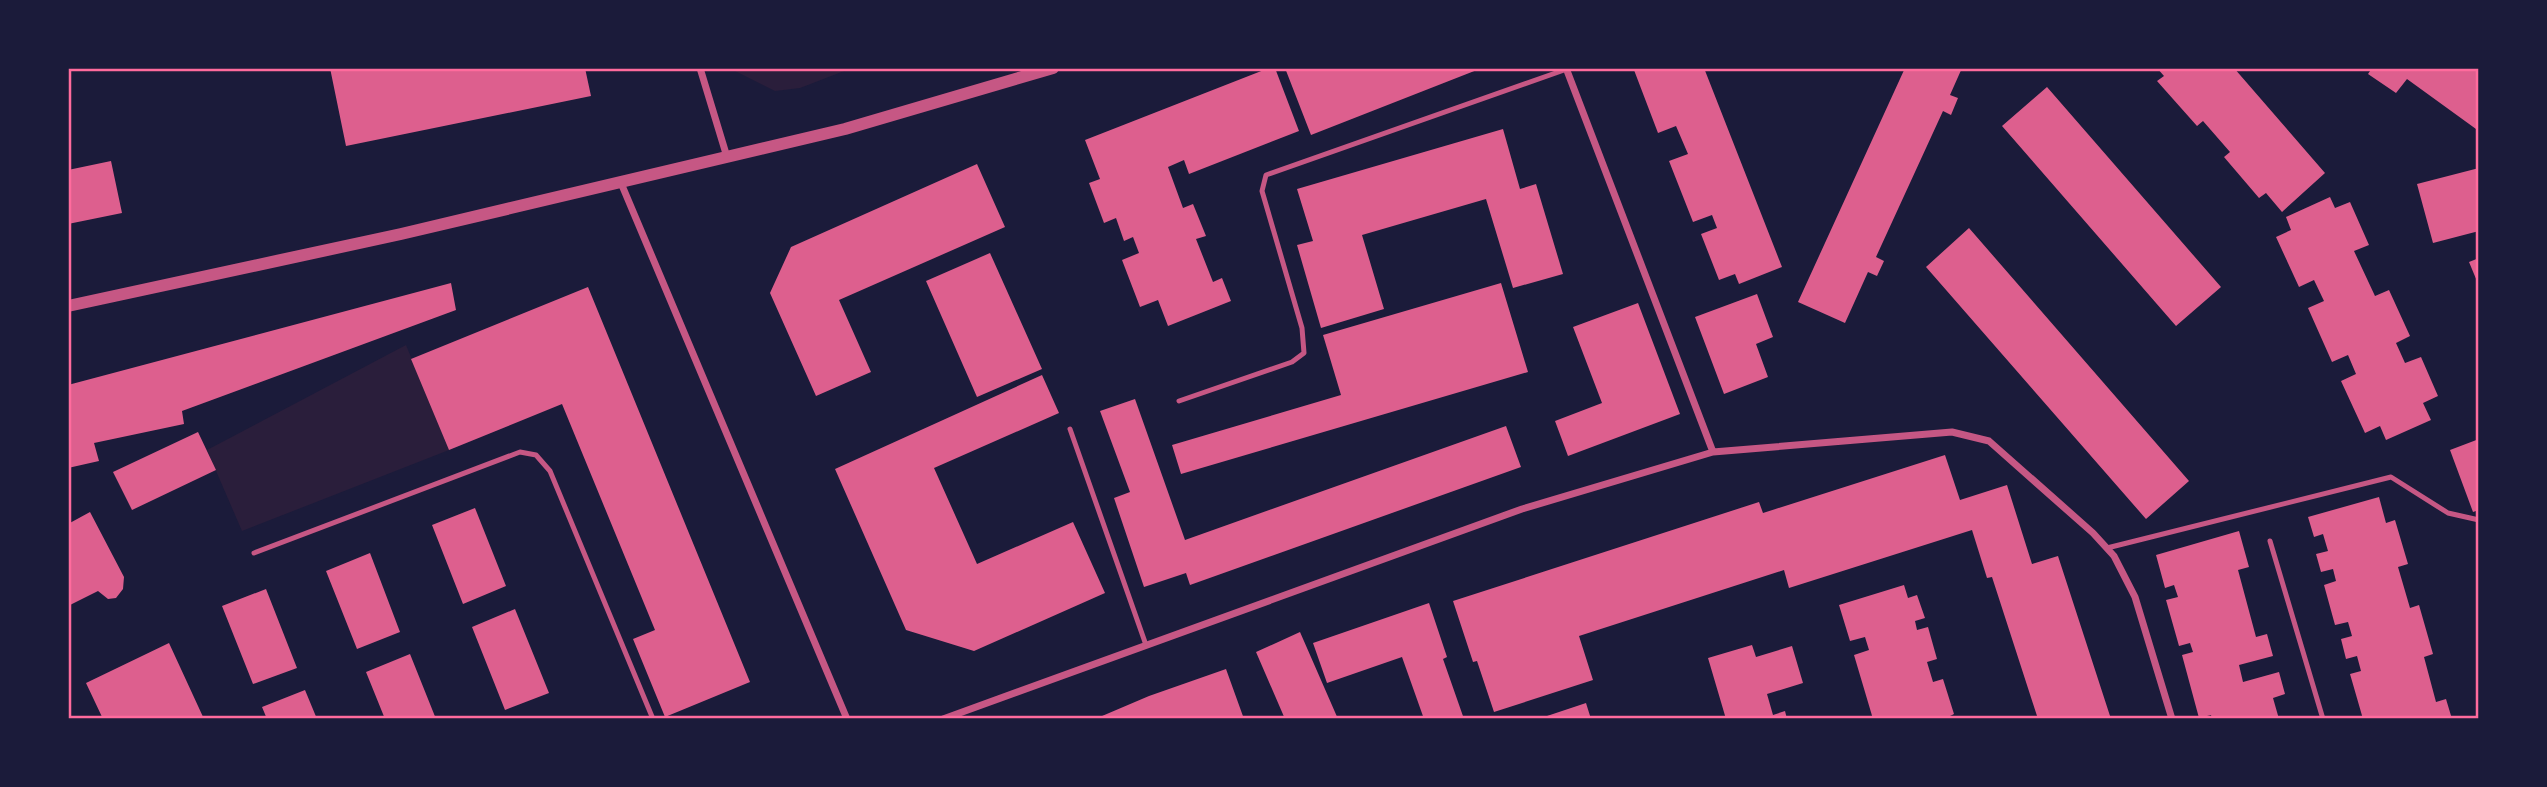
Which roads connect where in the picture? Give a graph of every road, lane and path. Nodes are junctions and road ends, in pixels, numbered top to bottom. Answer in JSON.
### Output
{"nodes":[{"id":1,"x":700,"y":68,"type":"edge"},
{"id":2,"x":1053,"y":68,"type":"edge"},
{"id":3,"x":1567,"y":69,"type":"edge"},
{"id":4,"x":727,"y":157,"type":"junction"},
{"id":5,"x":621,"y":183,"type":"junction"},
{"id":6,"x":68,"y":306,"type":"edge"},
{"id":7,"x":1179,"y":401,"type":"dead end"},
{"id":8,"x":1070,"y":429,"type":"dead end"},
{"id":9,"x":1713,"y":452,"type":"junction"},
{"id":10,"x":2479,"y":520,"type":"edge"},
{"id":11,"x":2270,"y":541,"type":"dead end"},
{"id":12,"x":2107,"y":548,"type":"junction"},
{"id":13,"x":254,"y":553,"type":"dead end"},
{"id":14,"x":1146,"y":645,"type":"junction"},
{"id":15,"x":653,"y":719,"type":"edge"},
{"id":16,"x":847,"y":719,"type":"edge"},
{"id":17,"x":943,"y":719,"type":"edge"},
{"id":18,"x":2172,"y":719,"type":"edge"},
{"id":19,"x":2323,"y":719,"type":"edge"}],
"edges":[{"from":1,"to":4,"type":"street"},
{"from":2,"to":4,"type":"street"},
{"from":3,"to":7,"type":"lane"},
{"from":3,"to":9,"type":"street"},
{"from":4,"to":5,"type":"street"},
{"from":5,"to":6,"type":"street"},
{"from":5,"to":16,"type":"street"},
{"from":8,"to":14,"type":"lane"},
{"from":9,"to":12,"type":"street"},
{"from":9,"to":14,"type":"street"},
{"from":10,"to":12,"type":"lane"},
{"from":11,"to":19,"type":"lane"},
{"from":12,"to":18,"type":"street"},
{"from":13,"to":15,"type":"lane"},
{"from":14,"to":17,"type":"street"}]}
